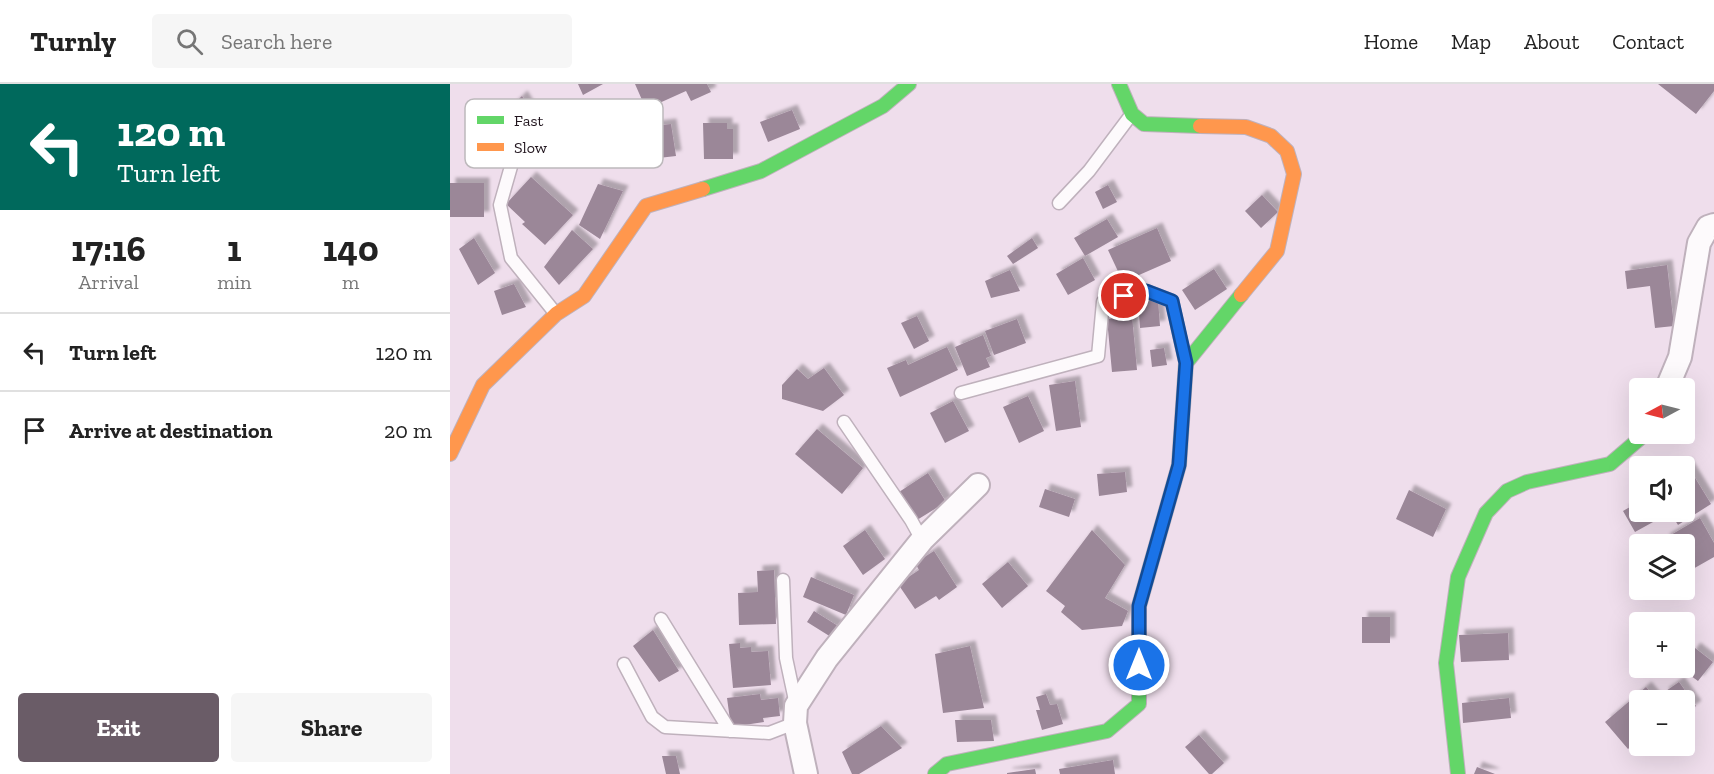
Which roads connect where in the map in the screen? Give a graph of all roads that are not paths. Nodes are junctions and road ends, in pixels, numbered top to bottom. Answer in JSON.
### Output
{"nodes":[{"id":1,"x":909,"y":84,"type":"edge"},
{"id":2,"x":1119,"y":84,"type":"edge"},
{"id":3,"x":1132,"y":114,"type":"junction"},
{"id":4,"x":511,"y":168,"type":"edge"},
{"id":5,"x":1059,"y":203,"type":"dead end"},
{"id":6,"x":1714,"y":225,"type":"edge"},
{"id":7,"x":556,"y":314,"type":"junction"},
{"id":8,"x":1186,"y":363,"type":"junction"},
{"id":9,"x":1671,"y":378,"type":"edge"},
{"id":10,"x":961,"y":393,"type":"dead end"},
{"id":11,"x":844,"y":422,"type":"dead end"},
{"id":12,"x":1633,"y":444,"type":"edge"},
{"id":13,"x":450,"y":454,"type":"edge"},
{"id":14,"x":978,"y":485,"type":"dead end"},
{"id":15,"x":922,"y":540,"type":"junction"},
{"id":16,"x":783,"y":580,"type":"dead end"},
{"id":17,"x":661,"y":619,"type":"dead end"},
{"id":18,"x":624,"y":664,"type":"dead end"},
{"id":19,"x":796,"y":714,"type":"junction"},
{"id":20,"x":730,"y":731,"type":"junction"},
{"id":21,"x":806,"y":774,"type":"edge"},
{"id":22,"x":935,"y":774,"type":"edge"},
{"id":23,"x":1458,"y":774,"type":"edge"}],
"edges":[{"from":1,"to":7,"type":"street"},
{"from":2,"to":3,"type":"street"},
{"from":3,"to":5,"type":"lane"},
{"from":3,"to":8,"type":"street"},
{"from":4,"to":7,"type":"lane"},
{"from":6,"to":9,"type":"street"},
{"from":7,"to":13,"type":"street"},
{"from":8,"to":10,"type":"lane"},
{"from":8,"to":22,"type":"street"},
{"from":11,"to":15,"type":"lane"},
{"from":12,"to":23,"type":"street"},
{"from":14,"to":15,"type":"street"},
{"from":15,"to":19,"type":"street"},
{"from":16,"to":19,"type":"lane"},
{"from":17,"to":20,"type":"lane"},
{"from":18,"to":20,"type":"lane"},
{"from":19,"to":20,"type":"lane"},
{"from":19,"to":21,"type":"street"}]}
